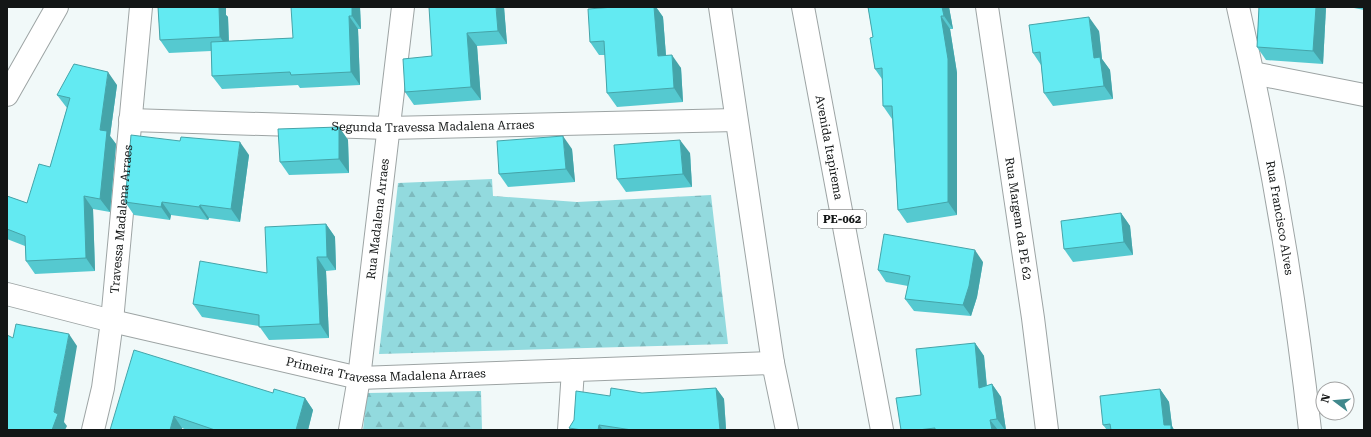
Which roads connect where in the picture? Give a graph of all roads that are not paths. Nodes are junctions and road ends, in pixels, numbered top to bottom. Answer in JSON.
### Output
{"nodes":[{"id":1,"x":57,"y":7,"type":"edge"},
{"id":2,"x":141,"y":7,"type":"edge"},
{"id":3,"x":403,"y":7,"type":"edge"},
{"id":4,"x":720,"y":7,"type":"edge"},
{"id":5,"x":803,"y":7,"type":"edge"},
{"id":6,"x":987,"y":7,"type":"edge"},
{"id":7,"x":1238,"y":7,"type":"edge"},
{"id":8,"x":1253,"y":73,"type":"junction"},
{"id":9,"x":7,"y":95,"type":"edge"},
{"id":10,"x":1364,"y":95,"type":"edge"},
{"id":11,"x":130,"y":120,"type":"junction"},
{"id":12,"x":736,"y":120,"type":"junction"},
{"id":13,"x":388,"y":128,"type":"junction"},
{"id":14,"x":7,"y":294,"type":"edge"},
{"id":15,"x":112,"y":321,"type":"junction"},
{"id":16,"x":773,"y":363,"type":"junction"},
{"id":17,"x":573,"y":370,"type":"junction"},
{"id":18,"x":359,"y":378,"type":"junction"},
{"id":19,"x":93,"y":430,"type":"edge"},
{"id":20,"x":350,"y":430,"type":"edge"},
{"id":21,"x":569,"y":430,"type":"edge"},
{"id":22,"x":787,"y":430,"type":"edge"},
{"id":23,"x":882,"y":430,"type":"edge"},
{"id":24,"x":1046,"y":430,"type":"edge"},
{"id":25,"x":1310,"y":430,"type":"edge"}],
"edges":[{"from":1,"to":9,"type":"street"},
{"from":2,"to":11,"type":"street","name":"Travessa Madalena Arraes"},
{"from":3,"to":13,"type":"street","name":"Rua Madalena Arraes"},
{"from":4,"to":12,"type":"street"},
{"from":5,"to":23,"type":"street","name":"Avenida Itapirema","number":"PE-062"},
{"from":6,"to":24,"type":"street","name":"Rua Margem da PE 62"},
{"from":7,"to":8,"type":"street","name":"Rua Francisco Alves"},
{"from":8,"to":10,"type":"street"},
{"from":8,"to":25,"type":"street","name":"Rua Francisco Alves"},
{"from":11,"to":13,"type":"street","name":"Segunda Travessa Madalena Arraes"},
{"from":11,"to":15,"type":"street","name":"Travessa Madalena Arraes"},
{"from":12,"to":13,"type":"street","name":"Segunda Travessa Madalena Arraes"},
{"from":12,"to":16,"type":"street"},
{"from":13,"to":18,"type":"street","name":"Rua Madalena Arraes"},
{"from":14,"to":15,"type":"street","name":"Primeira Travessa Madalena Arraes"},
{"from":15,"to":18,"type":"street","name":"Primeira Travessa Madalena Arraes"},
{"from":15,"to":19,"type":"street","name":"Travessa Madalena Arraes"},
{"from":16,"to":17,"type":"street","name":"Primeira Travessa Madalena Arraes"},
{"from":16,"to":22,"type":"street"},
{"from":17,"to":18,"type":"street","name":"Primeira Travessa Madalena Arraes"},
{"from":17,"to":21,"type":"street"},
{"from":18,"to":20,"type":"street","name":"Rua Madalena Arraes"}]}
